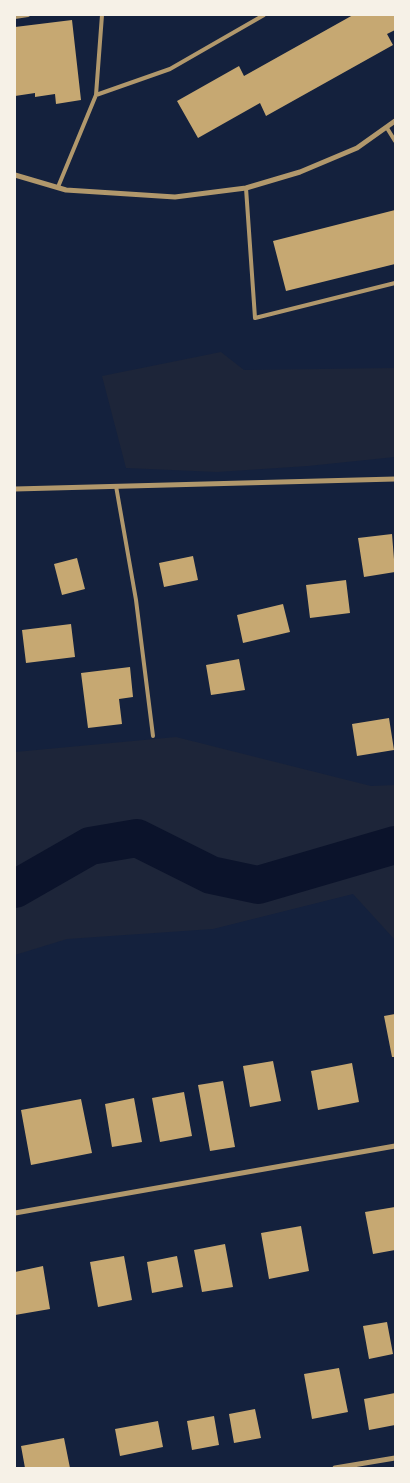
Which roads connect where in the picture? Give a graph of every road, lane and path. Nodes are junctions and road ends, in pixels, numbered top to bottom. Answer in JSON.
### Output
{"nodes":[{"id":1,"x":28,"y":15,"type":"edge"},
{"id":2,"x":102,"y":15,"type":"edge"},
{"id":3,"x":264,"y":15,"type":"edge"},
{"id":4,"x":15,"y":18,"type":"edge"},
{"id":5,"x":96,"y":95,"type":"junction"},
{"id":6,"x":395,"y":121,"type":"edge"},
{"id":7,"x":387,"y":128,"type":"junction"},
{"id":8,"x":395,"y":141,"type":"edge"},
{"id":9,"x":15,"y":175,"type":"edge"},
{"id":10,"x":58,"y":187,"type":"junction"},
{"id":11,"x":246,"y":188,"type":"junction"},
{"id":12,"x":395,"y":283,"type":"edge"},
{"id":13,"x":395,"y":479,"type":"edge"},
{"id":14,"x":116,"y":486,"type":"junction"},
{"id":15,"x":15,"y":489,"type":"edge"},
{"id":16,"x":153,"y":736,"type":"dead end"},
{"id":17,"x":395,"y":1146,"type":"edge"},
{"id":18,"x":15,"y":1213,"type":"edge"},
{"id":19,"x":395,"y":1458,"type":"edge"},
{"id":20,"x":335,"y":1468,"type":"edge"}],
"edges":[{"from":1,"to":4,"type":"lane"},
{"from":2,"to":5,"type":"lane"},
{"from":3,"to":5,"type":"lane"},
{"from":5,"to":10,"type":"lane"},
{"from":6,"to":7,"type":"street"},
{"from":7,"to":8,"type":"lane"},
{"from":7,"to":11,"type":"street"},
{"from":9,"to":10,"type":"street"},
{"from":10,"to":11,"type":"street"},
{"from":11,"to":12,"type":"lane"},
{"from":13,"to":14,"type":"street"},
{"from":14,"to":15,"type":"street"},
{"from":14,"to":16,"type":"lane"},
{"from":17,"to":18,"type":"street"},
{"from":19,"to":20,"type":"street"}]}
